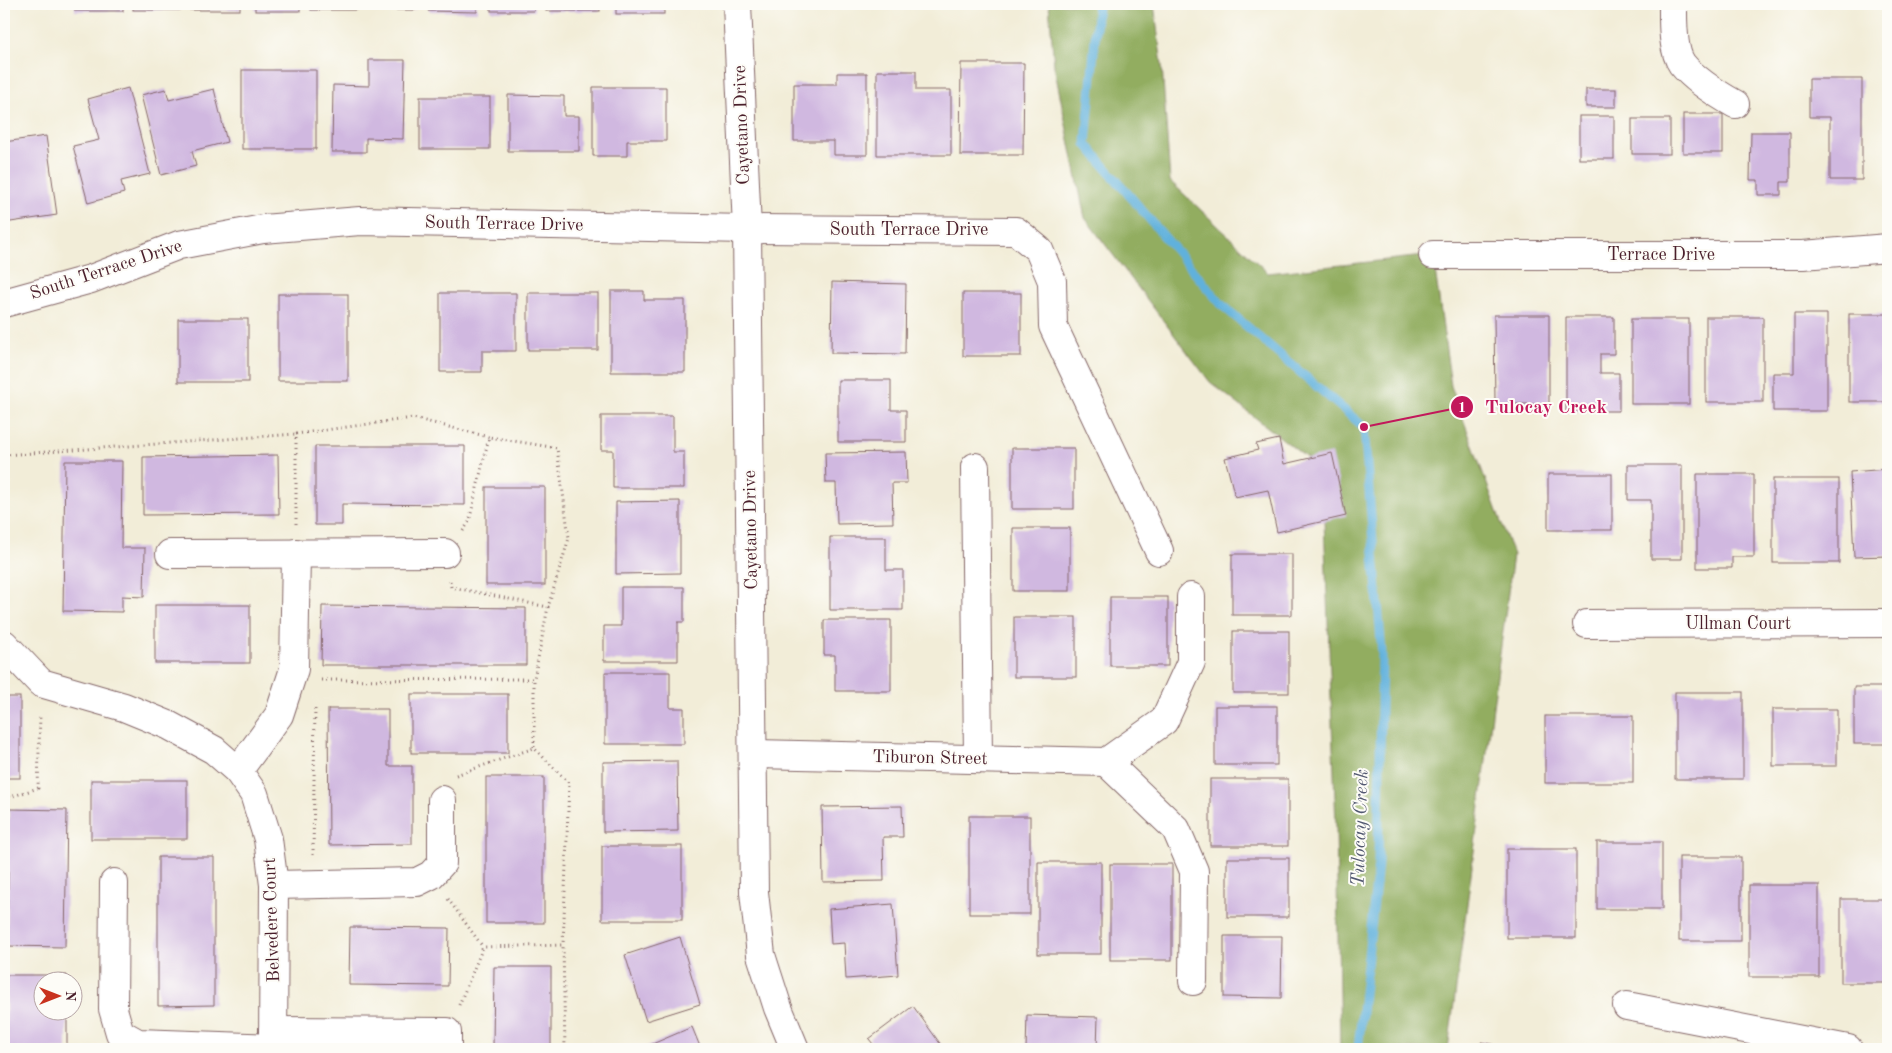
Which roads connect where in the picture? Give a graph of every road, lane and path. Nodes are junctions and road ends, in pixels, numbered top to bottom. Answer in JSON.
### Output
{"nodes":[{"id":1,"x":737,"y":4,"type":"edge"},
{"id":2,"x":1673,"y":4,"type":"edge"},
{"id":3,"x":1736,"y":104,"type":"dead end"},
{"id":4,"x":747,"y":230,"type":"junction"},
{"id":5,"x":1888,"y":248,"type":"edge"},
{"id":6,"x":1433,"y":255,"type":"dead end"},
{"id":7,"x":4,"y":302,"type":"edge"},
{"id":8,"x":296,"y":434,"type":"junction"},
{"id":9,"x":489,"y":437,"type":"junction"},
{"id":10,"x":4,"y":455,"type":"edge"},
{"id":11,"x":975,"y":467,"type":"dead end"},
{"id":12,"x":1159,"y":551,"type":"dead end"},
{"id":13,"x":296,"y":553,"type":"junction"},
{"id":14,"x":445,"y":553,"type":"junction"},
{"id":15,"x":170,"y":554,"type":"dead end"},
{"id":16,"x":1191,"y":597,"type":"dead end"},
{"id":17,"x":548,"y":607,"type":"junction"},
{"id":18,"x":1587,"y":624,"type":"dead end"},
{"id":19,"x":1888,"y":624,"type":"edge"},
{"id":20,"x":4,"y":644,"type":"edge"},
{"id":21,"x":534,"y":679,"type":"junction"},
{"id":22,"x":315,"y":680,"type":"dead end"},
{"id":23,"x":41,"y":683,"type":"junction"},
{"id":24,"x":315,"y":700,"type":"dead end"},
{"id":25,"x":534,"y":748,"type":"junction"},
{"id":26,"x":754,"y":754,"type":"junction"},
{"id":27,"x":978,"y":759,"type":"junction"},
{"id":28,"x":1106,"y":762,"type":"junction"},
{"id":29,"x":238,"y":771,"type":"junction"},
{"id":30,"x":4,"y":799,"type":"edge"},
{"id":31,"x":442,"y":800,"type":"joint"},
{"id":32,"x":431,"y":875,"type":"junction"},
{"id":33,"x":114,"y":883,"type":"dead end"},
{"id":34,"x":274,"y":885,"type":"junction"},
{"id":35,"x":312,"y":885,"type":"junction"},
{"id":36,"x":563,"y":945,"type":"junction"},
{"id":37,"x":483,"y":947,"type":"junction"},
{"id":38,"x":1193,"y":981,"type":"dead end"},
{"id":39,"x":1627,"y":1006,"type":"dead end"},
{"id":40,"x":447,"y":1041,"type":"edge"},
{"id":41,"x":273,"y":1043,"type":"edge"},
{"id":42,"x":565,"y":1049,"type":"edge"},
{"id":43,"x":795,"y":1049,"type":"edge"},
{"id":44,"x":1848,"y":1049,"type":"edge"}],
"edges":[{"from":1,"to":4,"type":"street","name":"Cayetano Drive"},
{"from":2,"to":3,"type":"street"},
{"from":4,"to":7,"type":"street","name":"South Terrace Drive"},
{"from":4,"to":12,"type":"street","name":"South Terrace Drive"},
{"from":4,"to":26,"type":"street","name":"Cayetano Drive"},
{"from":5,"to":6,"type":"street","name":"Terrace Drive"},
{"from":8,"to":9,"type":"path"},
{"from":8,"to":10,"type":"path"},
{"from":8,"to":13,"type":"path"},
{"from":9,"to":14,"type":"path"},
{"from":9,"to":17,"type":"path"},
{"from":11,"to":27,"type":"street"},
{"from":13,"to":14,"type":"street"},
{"from":13,"to":15,"type":"street"},
{"from":13,"to":29,"type":"street"},
{"from":14,"to":17,"type":"path"},
{"from":16,"to":28,"type":"street"},
{"from":17,"to":21,"type":"path"},
{"from":18,"to":19,"type":"street","name":"Ullman Court"},
{"from":20,"to":23,"type":"street"},
{"from":21,"to":22,"type":"path"},
{"from":21,"to":25,"type":"path"},
{"from":23,"to":29,"type":"street","name":"Belvedere Court"},
{"from":23,"to":30,"type":"path"},
{"from":24,"to":35,"type":"path"},
{"from":25,"to":31,"type":"path"},
{"from":25,"to":36,"type":"path"},
{"from":26,"to":27,"type":"street","name":"Tiburon Street"},
{"from":26,"to":43,"type":"street","name":"Cayetano Drive"},
{"from":27,"to":28,"type":"street","name":"Tiburon Street"},
{"from":28,"to":38,"type":"street"},
{"from":29,"to":34,"type":"street","name":"Belvedere Court"},
{"from":31,"to":32,"type":"street"},
{"from":32,"to":35,"type":"street"},
{"from":32,"to":37,"type":"path"},
{"from":33,"to":41,"type":"street"},
{"from":34,"to":35,"type":"street"},
{"from":34,"to":41,"type":"street","name":"Belvedere Court"},
{"from":36,"to":37,"type":"path"},
{"from":36,"to":42,"type":"path"},
{"from":37,"to":40,"type":"path"},
{"from":39,"to":44,"type":"street"},
{"from":40,"to":41,"type":"street"}]}
